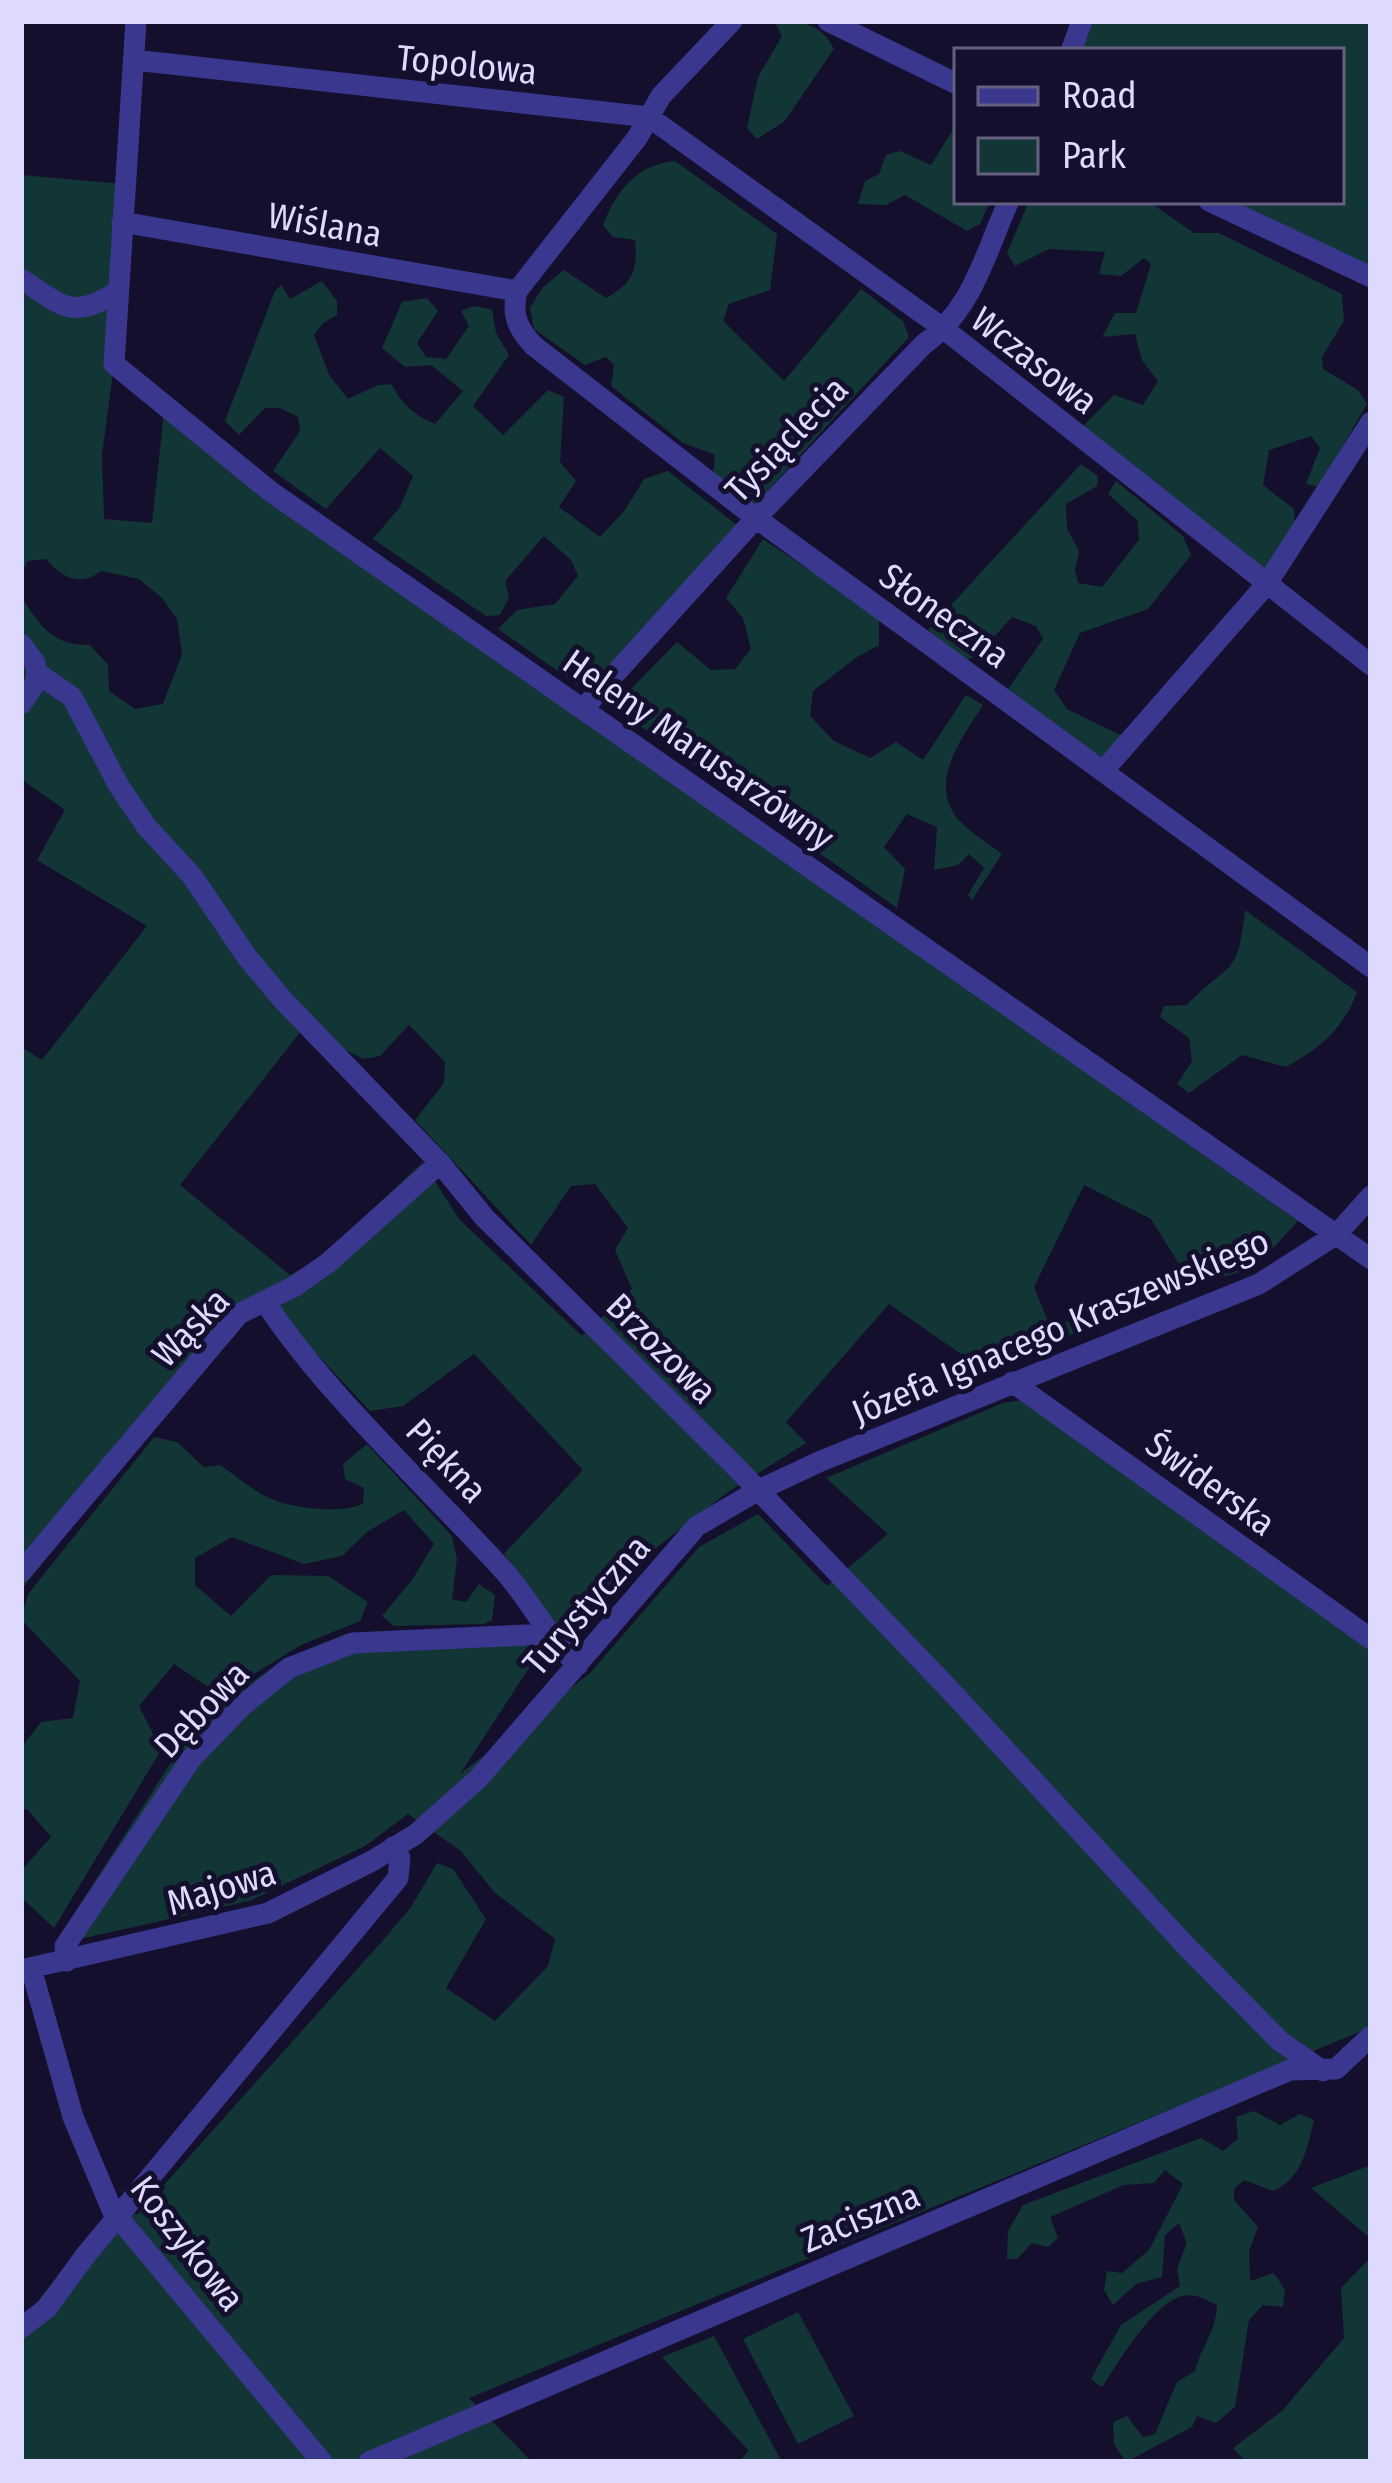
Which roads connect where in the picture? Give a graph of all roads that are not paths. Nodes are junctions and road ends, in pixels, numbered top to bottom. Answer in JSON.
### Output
{"nodes":[{"id":1,"x":136,"y":21,"type":"edge"},
{"id":2,"x":731,"y":21,"type":"edge"},
{"id":3,"x":827,"y":21,"type":"edge"},
{"id":4,"x":134,"y":60,"type":"junction"},
{"id":5,"x":954,"y":83,"type":"edge"},
{"id":6,"x":650,"y":117,"type":"junction"},
{"id":7,"x":1008,"y":204,"type":"edge"},
{"id":8,"x":1215,"y":204,"type":"edge"},
{"id":9,"x":122,"y":221,"type":"junction"},
{"id":10,"x":1371,"y":277,"type":"edge"},
{"id":11,"x":21,"y":279,"type":"edge"},
{"id":12,"x":517,"y":291,"type":"junction"},
{"id":13,"x":117,"y":292,"type":"junction"},
{"id":14,"x":944,"y":329,"type":"junction"},
{"id":15,"x":1371,"y":422,"type":"edge"},
{"id":16,"x":756,"y":518,"type":"junction"},
{"id":17,"x":1266,"y":586,"type":"junction"},
{"id":18,"x":21,"y":644,"type":"edge"},
{"id":19,"x":1371,"y":665,"type":"edge"},
{"id":20,"x":38,"y":673,"type":"junction"},
{"id":21,"x":21,"y":704,"type":"edge"},
{"id":22,"x":584,"y":708,"type":"junction"},
{"id":23,"x":1104,"y":770,"type":"junction"},
{"id":24,"x":1371,"y":968,"type":"edge"},
{"id":25,"x":440,"y":1163,"type":"junction"},
{"id":26,"x":1371,"y":1196,"type":"edge"},
{"id":27,"x":1337,"y":1234,"type":"junction"},
{"id":28,"x":1371,"y":1258,"type":"edge"},
{"id":29,"x":265,"y":1302,"type":"junction"},
{"id":30,"x":1012,"y":1382,"type":"junction"},
{"id":31,"x":757,"y":1491,"type":"junction"},
{"id":32,"x":21,"y":1572,"type":"edge"},
{"id":33,"x":549,"y":1634,"type":"junction"},
{"id":34,"x":1371,"y":1639,"type":"edge"},
{"id":35,"x":578,"y":1666,"type":"junction"},
{"id":36,"x":478,"y":1779,"type":"joint"},
{"id":37,"x":393,"y":1847,"type":"junction"},
{"id":38,"x":67,"y":1961,"type":"junction"},
{"id":39,"x":26,"y":1969,"type":"edge"},
{"id":40,"x":1371,"y":2036,"type":"edge"},
{"id":41,"x":1280,"y":2041,"type":"junction"},
{"id":42,"x":1290,"y":2070,"type":"junction"},
{"id":43,"x":1323,"y":2071,"type":"junction"},
{"id":44,"x":118,"y":2216,"type":"junction"},
{"id":45,"x":21,"y":2328,"type":"edge"},
{"id":46,"x":322,"y":2462,"type":"edge"},
{"id":47,"x":369,"y":2462,"type":"edge"}],
"edges":[{"from":1,"to":4,"type":"street","name":"Heleny Marusarzówny"},
{"from":2,"to":6,"type":"street"},
{"from":3,"to":5,"type":"street"},
{"from":4,"to":6,"type":"street","name":"Topolowa"},
{"from":4,"to":9,"type":"street","name":"Heleny Marusarzówny"},
{"from":6,"to":12,"type":"street"},
{"from":6,"to":14,"type":"street","name":"Wczasowa"},
{"from":7,"to":14,"type":"street","name":"Tysiąclecia"},
{"from":8,"to":10,"type":"street"},
{"from":9,"to":12,"type":"street","name":"Wiślana"},
{"from":9,"to":13,"type":"street","name":"Heleny Marusarzówny"},
{"from":11,"to":13,"type":"street"},
{"from":12,"to":16,"type":"street","name":"Słoneczna"},
{"from":13,"to":22,"type":"street","name":"Heleny Marusarzówny"},
{"from":14,"to":16,"type":"street","name":"Tysiąclecia"},
{"from":14,"to":17,"type":"street","name":"Wczasowa"},
{"from":15,"to":17,"type":"street"},
{"from":16,"to":22,"type":"street","name":"Tysiąclecia"},
{"from":16,"to":23,"type":"street","name":"Słoneczna"},
{"from":17,"to":19,"type":"street","name":"Wczasowa"},
{"from":17,"to":23,"type":"street"},
{"from":18,"to":20,"type":"street"},
{"from":20,"to":21,"type":"street"},
{"from":20,"to":25,"type":"street","name":"Brzozowa"},
{"from":22,"to":27,"type":"street","name":"Heleny Marusarzówny"},
{"from":23,"to":24,"type":"street","name":"Słoneczna"},
{"from":25,"to":29,"type":"street","name":"Wąska"},
{"from":25,"to":31,"type":"street","name":"Brzozowa"},
{"from":26,"to":27,"type":"street","name":"Józefa Ignacego Kraszewskiego"},
{"from":27,"to":28,"type":"street","name":"Heleny Marusarzówny"},
{"from":27,"to":30,"type":"street","name":"Józefa Ignacego Kraszewskiego"},
{"from":29,"to":32,"type":"street","name":"Wąska"},
{"from":29,"to":33,"type":"street","name":"Piękna"},
{"from":30,"to":31,"type":"street","name":"Józefa Ignacego Kraszewskiego"},
{"from":30,"to":34,"type":"street","name":"Świderska"},
{"from":31,"to":35,"type":"street","name":"Turystyczna"},
{"from":31,"to":41,"type":"street","name":"Brzozowa"},
{"from":33,"to":35,"type":"street","name":"Piękna"},
{"from":33,"to":38,"type":"street","name":"Dębowa"},
{"from":35,"to":36,"type":"street","name":"Turystyczna"},
{"from":36,"to":37,"type":"street","name":"Majowa"},
{"from":37,"to":38,"type":"street","name":"Majowa"},
{"from":37,"to":44,"type":"street"},
{"from":38,"to":39,"type":"street","name":"Majowa"},
{"from":39,"to":44,"type":"street","name":"Koszykowa"},
{"from":40,"to":43,"type":"street"},
{"from":41,"to":42,"type":"street","name":"Brzozowa"},
{"from":41,"to":43,"type":"street","name":"Brzozowa"},
{"from":42,"to":43,"type":"street","name":"Zaciszna"},
{"from":42,"to":47,"type":"street","name":"Zaciszna"},
{"from":44,"to":45,"type":"street"},
{"from":44,"to":46,"type":"street","name":"Koszykowa"}]}
